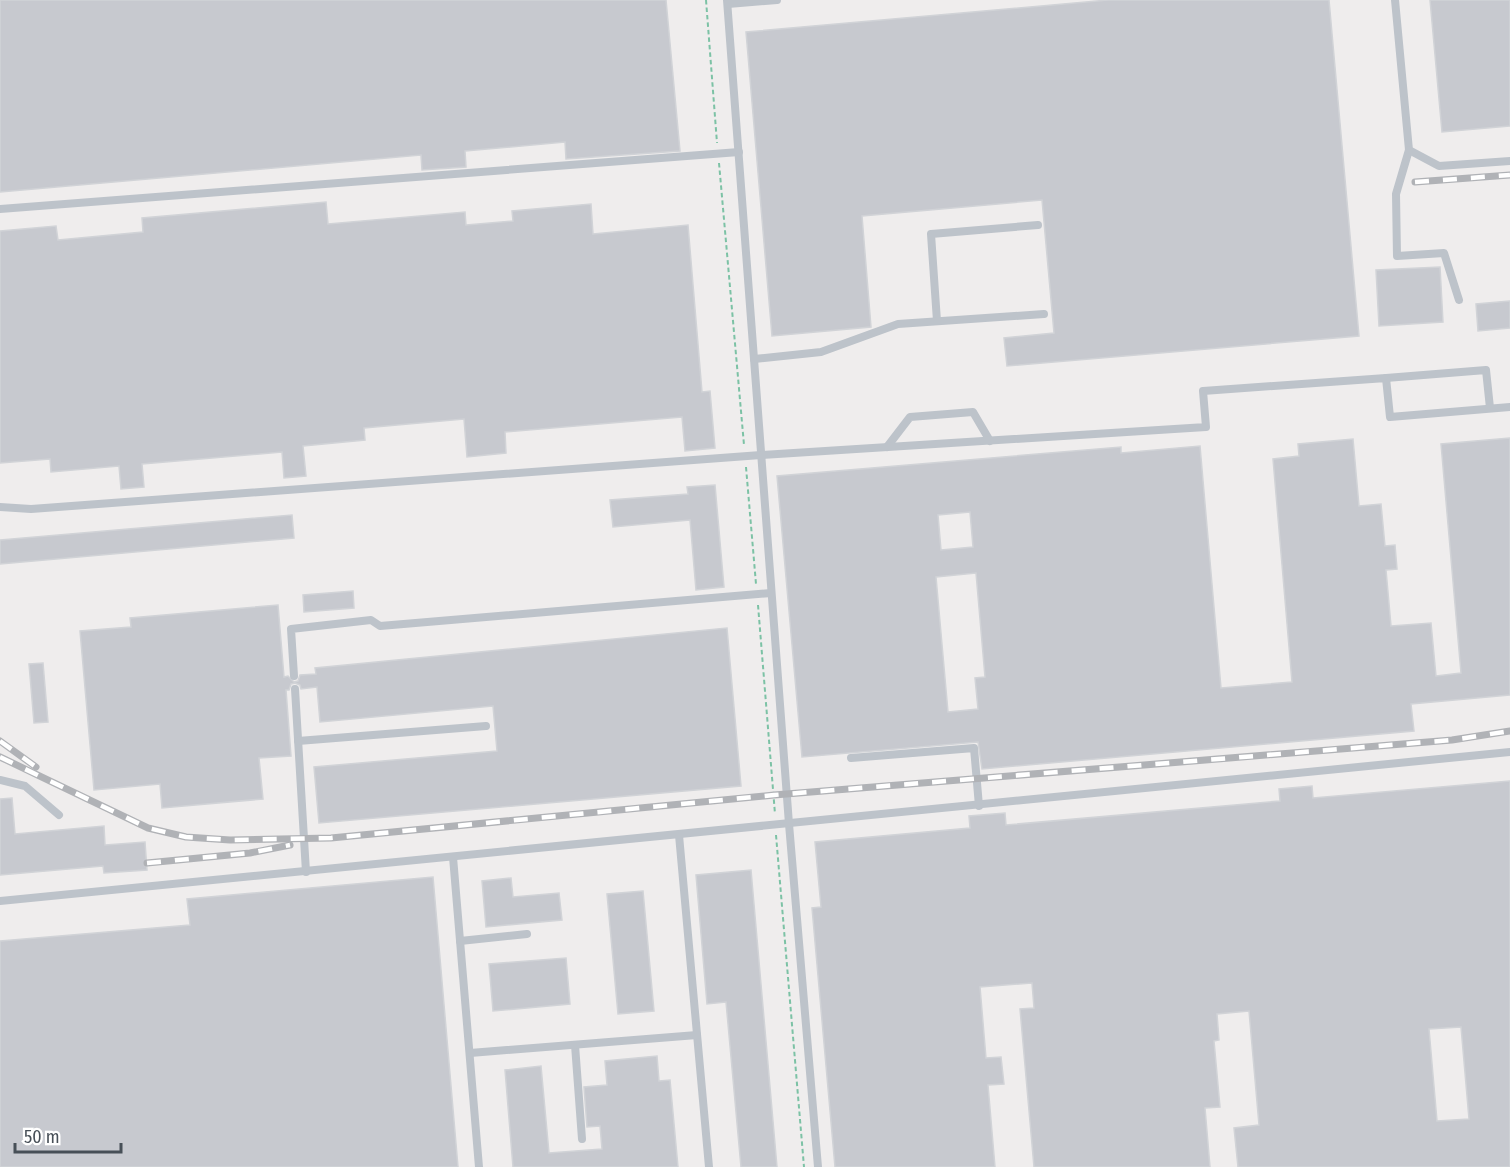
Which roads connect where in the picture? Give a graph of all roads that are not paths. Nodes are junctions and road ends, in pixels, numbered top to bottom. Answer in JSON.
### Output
{"nodes":[{"id":1,"x":777,"y":0,"type":"edge"},
{"id":2,"x":1395,"y":0,"type":"edge"},
{"id":3,"x":728,"y":2,"type":"edge"},
{"id":4,"x":1408,"y":150,"type":"junction"},
{"id":5,"x":739,"y":152,"type":"junction"},
{"id":6,"x":1510,"y":161,"type":"edge"},
{"id":7,"x":0,"y":209,"type":"edge"},
{"id":8,"x":1038,"y":225,"type":"dead end"},
{"id":9,"x":1459,"y":300,"type":"dead end"},
{"id":10,"x":1044,"y":314,"type":"dead end"},
{"id":11,"x":937,"y":321,"type":"junction"},
{"id":12,"x":754,"y":359,"type":"junction"},
{"id":13,"x":1386,"y":378,"type":"junction"},
{"id":14,"x":1510,"y":407,"type":"edge"},
{"id":15,"x":1490,"y":408,"type":"junction"},
{"id":16,"x":990,"y":441,"type":"junction"},
{"id":17,"x":887,"y":447,"type":"junction"},
{"id":18,"x":761,"y":455,"type":"junction"},
{"id":19,"x":0,"y":507,"type":"edge"},
{"id":20,"x":771,"y":593,"type":"junction"},
{"id":21,"x":294,"y":676,"type":"dead end"},
{"id":22,"x":295,"y":689,"type":"dead end"},
{"id":23,"x":486,"y":726,"type":"dead end"},
{"id":24,"x":298,"y":741,"type":"junction"},
{"id":25,"x":1510,"y":753,"type":"edge"},
{"id":26,"x":851,"y":758,"type":"dead end"},
{"id":27,"x":0,"y":780,"type":"edge"},
{"id":28,"x":979,"y":806,"type":"junction"},
{"id":29,"x":58,"y":815,"type":"dead end"},
{"id":30,"x":789,"y":824,"type":"junction"},
{"id":31,"x":680,"y":835,"type":"junction"},
{"id":32,"x":453,"y":857,"type":"junction"},
{"id":33,"x":306,"y":872,"type":"junction"},
{"id":34,"x":0,"y":901,"type":"edge"},
{"id":35,"x":527,"y":934,"type":"dead end"},
{"id":36,"x":460,"y":941,"type":"junction"},
{"id":37,"x":697,"y":1035,"type":"junction"},
{"id":38,"x":575,"y":1045,"type":"junction"},
{"id":39,"x":470,"y":1053,"type":"junction"},
{"id":40,"x":582,"y":1140,"type":"dead end"},
{"id":41,"x":479,"y":1167,"type":"edge"},
{"id":42,"x":709,"y":1167,"type":"edge"},
{"id":43,"x":818,"y":1167,"type":"edge"}],
"edges":[{"from":1,"to":3,"type":"lane"},
{"from":2,"to":4,"type":"lane"},
{"from":3,"to":5,"type":"lane"},
{"from":4,"to":6,"type":"lane"},
{"from":4,"to":9,"type":"lane"},
{"from":5,"to":7,"type":"lane"},
{"from":5,"to":12,"type":"lane"},
{"from":8,"to":11,"type":"lane"},
{"from":10,"to":11,"type":"lane"},
{"from":11,"to":12,"type":"lane"},
{"from":12,"to":18,"type":"lane"},
{"from":13,"to":15,"type":"lane"},
{"from":13,"to":15,"type":"lane"},
{"from":13,"to":16,"type":"lane"},
{"from":14,"to":15,"type":"lane"},
{"from":16,"to":17,"type":"lane"},
{"from":16,"to":17,"type":"lane"},
{"from":17,"to":18,"type":"lane"},
{"from":18,"to":19,"type":"lane"},
{"from":18,"to":20,"type":"lane"},
{"from":20,"to":21,"type":"lane"},
{"from":20,"to":30,"type":"lane"},
{"from":22,"to":24,"type":"lane"},
{"from":23,"to":24,"type":"lane"},
{"from":24,"to":33,"type":"lane"},
{"from":25,"to":28,"type":"lane"},
{"from":26,"to":28,"type":"lane"},
{"from":27,"to":29,"type":"lane"},
{"from":28,"to":30,"type":"lane"},
{"from":30,"to":31,"type":"lane"},
{"from":30,"to":43,"type":"lane"},
{"from":31,"to":32,"type":"lane"},
{"from":31,"to":37,"type":"lane"},
{"from":32,"to":33,"type":"lane"},
{"from":32,"to":36,"type":"lane"},
{"from":33,"to":34,"type":"lane"},
{"from":35,"to":36,"type":"lane"},
{"from":36,"to":39,"type":"lane"},
{"from":37,"to":38,"type":"lane"},
{"from":37,"to":42,"type":"lane"},
{"from":38,"to":39,"type":"lane"},
{"from":38,"to":40,"type":"lane"},
{"from":39,"to":41,"type":"lane"}]}
